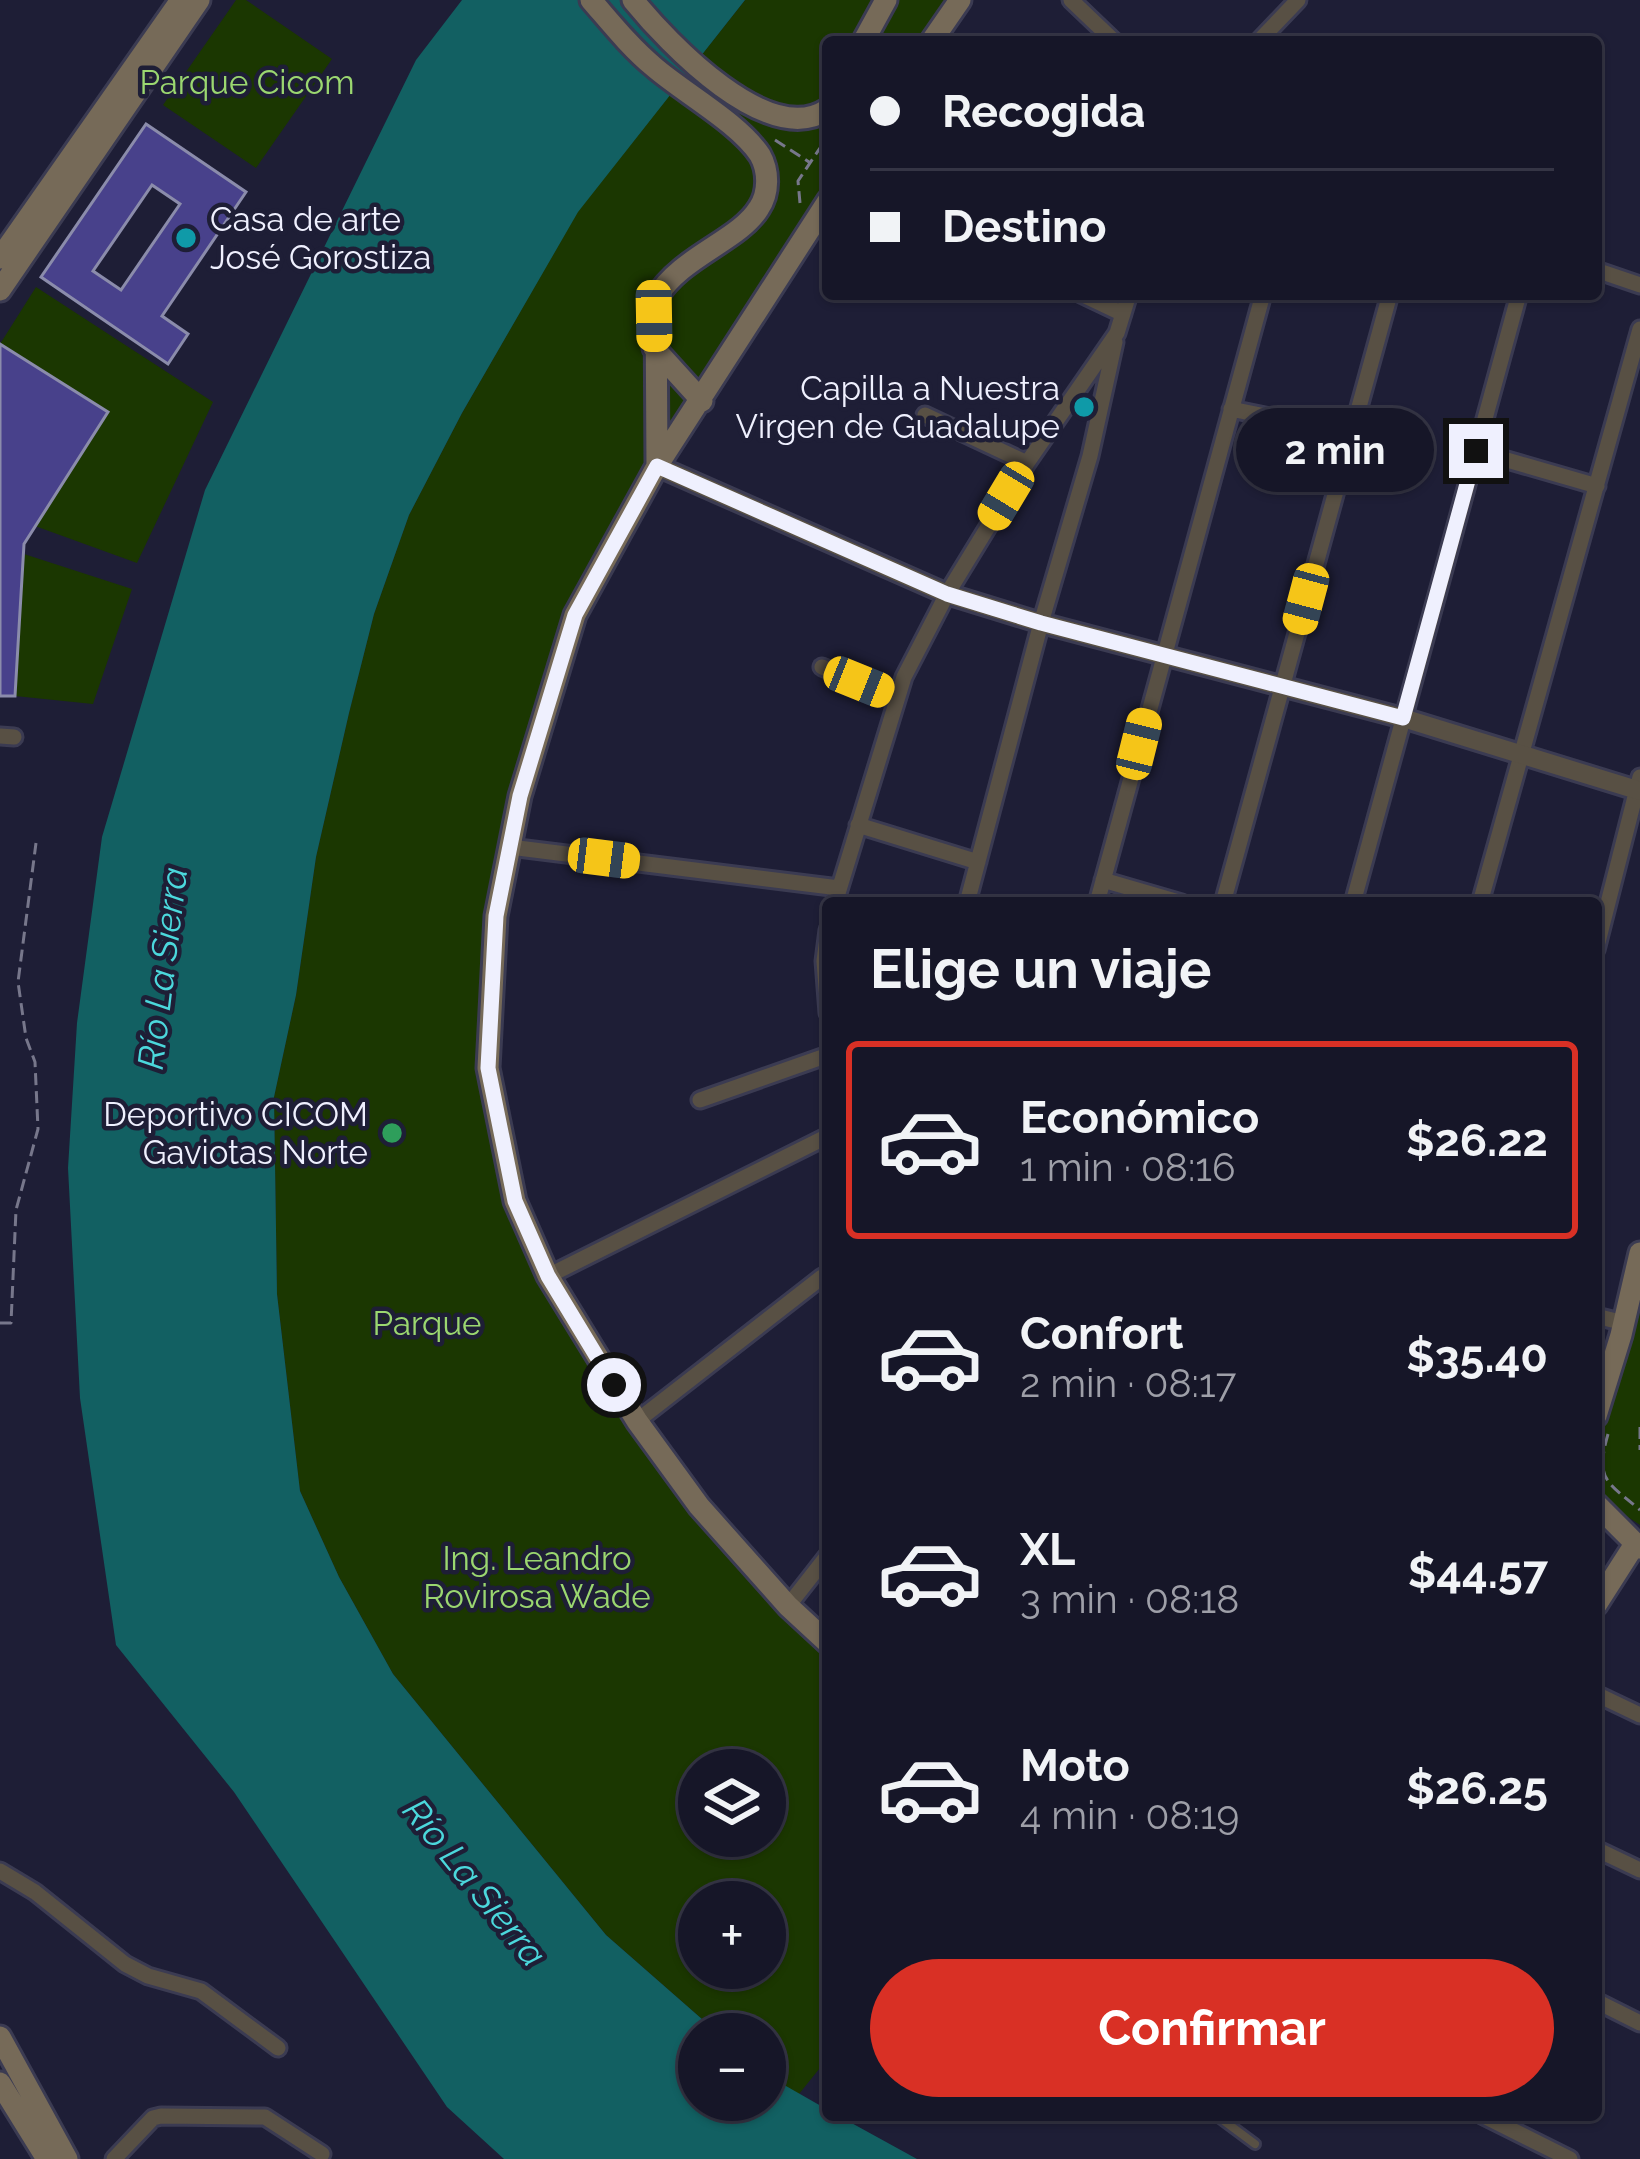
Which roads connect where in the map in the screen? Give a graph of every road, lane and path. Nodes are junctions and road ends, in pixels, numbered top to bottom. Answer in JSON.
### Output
{"nodes":[{"id":1,"x":181,"y":0,"type":"edge"},
{"id":2,"x":199,"y":0,"type":"edge"},
{"id":3,"x":590,"y":0,"type":"edge"},
{"id":4,"x":633,"y":0,"type":"edge"},
{"id":5,"x":886,"y":0,"type":"edge"},
{"id":6,"x":1071,"y":0,"type":"edge"},
{"id":7,"x":1298,"y":0,"type":"edge"},
{"id":8,"x":953,"y":2,"type":"edge"},
{"id":9,"x":866,"y":36,"type":"edge"},
{"id":10,"x":934,"y":36,"type":"edge"},
{"id":11,"x":1109,"y":36,"type":"edge"},
{"id":12,"x":1264,"y":36,"type":"edge"},
{"id":13,"x":822,"y":112,"type":"edge"},
{"id":14,"x":762,"y":131,"type":"dead end"},
{"id":15,"x":822,"y":144,"type":"edge"},
{"id":16,"x":808,"y":161,"type":"junction"},
{"id":17,"x":822,"y":212,"type":"edge"},
{"id":18,"x":814,"y":225,"type":"junction"},
{"id":19,"x":6,"y":254,"type":"edge"},
{"id":20,"x":1602,"y":272,"type":"edge"},
{"id":21,"x":1640,"y":285,"type":"edge"},
{"id":22,"x":0,"y":290,"type":"edge"},
{"id":23,"x":1094,"y":300,"type":"edge"},
{"id":24,"x":1127,"y":300,"type":"edge"},
{"id":25,"x":1261,"y":300,"type":"edge"},
{"id":26,"x":1388,"y":300,"type":"edge"},
{"id":27,"x":1518,"y":300,"type":"edge"},
{"id":28,"x":1123,"y":314,"type":"junction"},
{"id":29,"x":1640,"y":329,"type":"edge"},
{"id":30,"x":1117,"y":333,"type":"junction"},
{"id":31,"x":654,"y":348,"type":"junction"},
{"id":32,"x":702,"y":401,"type":"junction"},
{"id":33,"x":1231,"y":409,"type":"junction"},
{"id":34,"x":925,"y":416,"type":"dead end"},
{"id":35,"x":1352,"y":434,"type":"junction"},
{"id":36,"x":1476,"y":451,"type":"junction"},
{"id":37,"x":1027,"y":464,"type":"junction"},
{"id":38,"x":657,"y":466,"type":"junction"},
{"id":39,"x":1597,"y":486,"type":"junction"},
{"id":40,"x":947,"y":594,"type":"junction"},
{"id":41,"x":1041,"y":623,"type":"junction"},
{"id":42,"x":1163,"y":654,"type":"junction"},
{"id":43,"x":822,"y":667,"type":"dead end"},
{"id":44,"x":1282,"y":686,"type":"junction"},
{"id":45,"x":896,"y":697,"type":"junction"},
{"id":46,"x":1403,"y":718,"type":"junction"},
{"id":47,"x":1520,"y":754,"type":"junction"},
{"id":48,"x":1639,"y":786,"type":"edge"},
{"id":49,"x":858,"y":825,"type":"junction"},
{"id":50,"x":35,"y":843,"type":"dead end"},
{"id":51,"x":510,"y":847,"type":"junction"},
{"id":52,"x":978,"y":862,"type":"junction"},
{"id":53,"x":1103,"y":880,"type":"junction"},
{"id":54,"x":837,"y":895,"type":"edge"},
{"id":55,"x":969,"y":897,"type":"edge"},
{"id":56,"x":1098,"y":897,"type":"edge"},
{"id":57,"x":1161,"y":897,"type":"edge"},
{"id":58,"x":1225,"y":897,"type":"edge"},
{"id":59,"x":1356,"y":897,"type":"edge"},
{"id":60,"x":1482,"y":897,"type":"edge"},
{"id":61,"x":1602,"y":927,"type":"edge"},
{"id":62,"x":822,"y":1057,"type":"edge"},
{"id":63,"x":700,"y":1100,"type":"dead end"},
{"id":64,"x":822,"y":1139,"type":"edge"},
{"id":65,"x":1640,"y":1253,"type":"edge"},
{"id":66,"x":548,"y":1276,"type":"junction"},
{"id":67,"x":822,"y":1277,"type":"dead end"},
{"id":68,"x":1602,"y":1318,"type":"edge"},
{"id":69,"x":0,"y":1323,"type":"edge"},
{"id":70,"x":1624,"y":1323,"type":"junction"},
{"id":71,"x":1604,"y":1419,"type":"edge"},
{"id":72,"x":637,"y":1421,"type":"junction"},
{"id":73,"x":1640,"y":1427,"type":"edge"},
{"id":74,"x":1640,"y":1450,"type":"edge"},
{"id":75,"x":1602,"y":1474,"type":"edge"},
{"id":76,"x":1602,"y":1510,"type":"edge"},
{"id":77,"x":1640,"y":1510,"type":"edge"},
{"id":78,"x":1637,"y":1546,"type":"edge"},
{"id":79,"x":822,"y":1564,"type":"edge"},
{"id":80,"x":1602,"y":1597,"type":"edge"},
{"id":81,"x":788,"y":1606,"type":"junction"},
{"id":82,"x":822,"y":1637,"type":"edge"},
{"id":83,"x":1602,"y":1697,"type":"edge"},
{"id":84,"x":1640,"y":1715,"type":"edge"},
{"id":85,"x":1602,"y":1852,"type":"edge"},
{"id":86,"x":1640,"y":1870,"type":"edge"},
{"id":87,"x":0,"y":1871,"type":"edge"},
{"id":88,"x":1602,"y":2004,"type":"edge"},
{"id":89,"x":1640,"y":2023,"type":"edge"},
{"id":90,"x":0,"y":2037,"type":"edge"},
{"id":91,"x":278,"y":2048,"type":"dead end"},
{"id":92,"x":0,"y":2083,"type":"edge"},
{"id":93,"x":1224,"y":2121,"type":"edge"},
{"id":94,"x":1494,"y":2121,"type":"edge"},
{"id":95,"x":1256,"y":2144,"type":"dead end"},
{"id":96,"x":322,"y":2154,"type":"dead end"},
{"id":97,"x":47,"y":2159,"type":"edge"},
{"id":98,"x":67,"y":2159,"type":"edge"},
{"id":99,"x":113,"y":2159,"type":"edge"},
{"id":100,"x":1570,"y":2159,"type":"edge"}],
"edges":[{"from":1,"to":19,"type":"main road"},
{"from":2,"to":19,"type":"main road"},
{"from":3,"to":31,"type":"main road"},
{"from":4,"to":13,"type":"main road"},
{"from":5,"to":9,"type":"main road"},
{"from":6,"to":11,"type":"street"},
{"from":7,"to":12,"type":"street"},
{"from":8,"to":10,"type":"main road"},
{"from":14,"to":16,"type":"path"},
{"from":15,"to":16,"type":"path"},
{"from":16,"to":18,"type":"path"},
{"from":17,"to":18,"type":"main road"},
{"from":18,"to":32,"type":"main road"},
{"from":19,"to":22,"type":"main road"},
{"from":20,"to":21,"type":"street"},
{"from":23,"to":28,"type":"street"},
{"from":24,"to":28,"type":"street"},
{"from":25,"to":33,"type":"street"},
{"from":26,"to":35,"type":"street"},
{"from":27,"to":36,"type":"street"},
{"from":28,"to":30,"type":"street"},
{"from":29,"to":39,"type":"street"},
{"from":30,"to":37,"type":"street"},
{"from":30,"to":41,"type":"street"},
{"from":31,"to":32,"type":"main road"},
{"from":31,"to":38,"type":"main road"},
{"from":32,"to":38,"type":"main road"},
{"from":33,"to":35,"type":"street"},
{"from":33,"to":42,"type":"street"},
{"from":34,"to":37,"type":"street"},
{"from":35,"to":44,"type":"street"},
{"from":36,"to":39,"type":"street"},
{"from":36,"to":46,"type":"street"},
{"from":37,"to":40,"type":"street"},
{"from":38,"to":40,"type":"street"},
{"from":38,"to":51,"type":"main road"},
{"from":39,"to":47,"type":"street"},
{"from":40,"to":41,"type":"street"},
{"from":40,"to":45,"type":"street"},
{"from":41,"to":42,"type":"street"},
{"from":41,"to":52,"type":"street"},
{"from":42,"to":44,"type":"street"},
{"from":42,"to":53,"type":"street"},
{"from":43,"to":45,"type":"street"},
{"from":44,"to":46,"type":"street"},
{"from":44,"to":58,"type":"street"},
{"from":45,"to":49,"type":"street"},
{"from":46,"to":47,"type":"street"},
{"from":46,"to":59,"type":"street"},
{"from":47,"to":48,"type":"street"},
{"from":47,"to":60,"type":"street"},
{"from":48,"to":61,"type":"street"},
{"from":49,"to":52,"type":"street"},
{"from":49,"to":54,"type":"street"},
{"from":50,"to":69,"type":"path"},
{"from":51,"to":54,"type":"street"},
{"from":51,"to":66,"type":"main road"},
{"from":52,"to":55,"type":"street"},
{"from":53,"to":56,"type":"street"},
{"from":53,"to":57,"type":"street"},
{"from":62,"to":63,"type":"street"},
{"from":64,"to":66,"type":"street"},
{"from":65,"to":70,"type":"main road"},
{"from":66,"to":72,"type":"main road"},
{"from":67,"to":72,"type":"street"},
{"from":68,"to":70,"type":"street"},
{"from":70,"to":71,"type":"main road"},
{"from":72,"to":81,"type":"main road"},
{"from":73,"to":74,"type":"path"},
{"from":75,"to":77,"type":"path"},
{"from":76,"to":78,"type":"main road"},
{"from":78,"to":80,"type":"main road"},
{"from":79,"to":81,"type":"street"},
{"from":81,"to":82,"type":"main road"},
{"from":83,"to":84,"type":"street"},
{"from":85,"to":86,"type":"street"},
{"from":87,"to":91,"type":"street"},
{"from":88,"to":89,"type":"street"},
{"from":90,"to":98,"type":"main road"},
{"from":92,"to":97,"type":"main road"},
{"from":93,"to":95,"type":"lane"},
{"from":94,"to":100,"type":"street"},
{"from":96,"to":99,"type":"street"}]}
